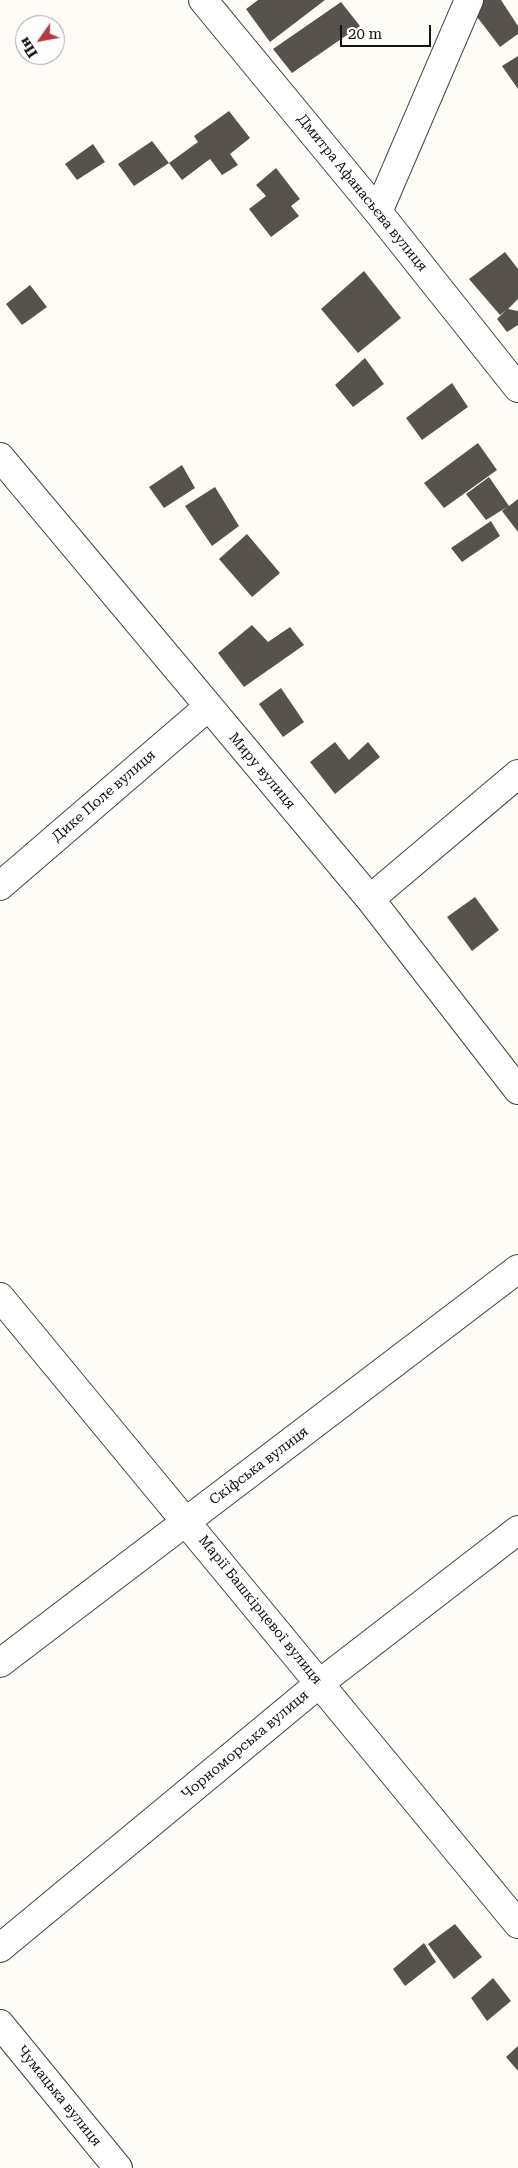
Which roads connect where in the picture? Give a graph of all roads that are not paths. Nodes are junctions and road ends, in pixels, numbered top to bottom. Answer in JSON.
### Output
{"nodes":[{"id":1,"x":203,"y":0,"type":"edge"},
{"id":2,"x":469,"y":0,"type":"edge"},
{"id":3,"x":378,"y":212,"type":"junction"},
{"id":4,"x":518,"y":388,"type":"edge"},
{"id":5,"x":0,"y":457,"type":"edge"},
{"id":6,"x":208,"y":707,"type":"junction"},
{"id":7,"x":518,"y":774,"type":"edge"},
{"id":8,"x":0,"y":886,"type":"edge"},
{"id":9,"x":370,"y":899,"type":"junction"},
{"id":10,"x":518,"y":1090,"type":"edge"},
{"id":11,"x":518,"y":1268,"type":"edge"},
{"id":12,"x":0,"y":1297,"type":"edge"},
{"id":13,"x":186,"y":1521,"type":"junction"},
{"id":14,"x":518,"y":1530,"type":"edge"},
{"id":15,"x":0,"y":1663,"type":"edge"},
{"id":16,"x":320,"y":1683,"type":"junction"},
{"id":17,"x":518,"y":1924,"type":"edge"},
{"id":18,"x":0,"y":1948,"type":"edge"},
{"id":19,"x":0,"y":2024,"type":"edge"},
{"id":20,"x":118,"y":2168,"type":"edge"}],
"edges":[{"from":1,"to":3,"type":"street","name":"Дмитра Афанасьєва вулиця"},
{"from":2,"to":3,"type":"street"},
{"from":3,"to":4,"type":"street","name":"Дмитра Афанасьєва вулиця"},
{"from":5,"to":6,"type":"street","name":"Миру вулиця"},
{"from":6,"to":8,"type":"street","name":"Дике Поле вулиця"},
{"from":6,"to":9,"type":"street","name":"Миру вулиця"},
{"from":7,"to":9,"type":"street"},
{"from":9,"to":10,"type":"street","name":"Миру вулиця"},
{"from":11,"to":13,"type":"street","name":"Скіфська вулиця"},
{"from":12,"to":13,"type":"street","name":"Марії Башкірцевої вулиця"},
{"from":13,"to":15,"type":"street","name":"Скіфська вулиця"},
{"from":13,"to":16,"type":"street","name":"Марії Башкірцевої вулиця"},
{"from":14,"to":16,"type":"street","name":"Чорноморська вулиця"},
{"from":16,"to":17,"type":"street","name":"Марії Башкірцевої вулиця"},
{"from":16,"to":18,"type":"street","name":"Чорноморська вулиця"},
{"from":19,"to":20,"type":"street","name":"Чумацька вулиця"}]}
